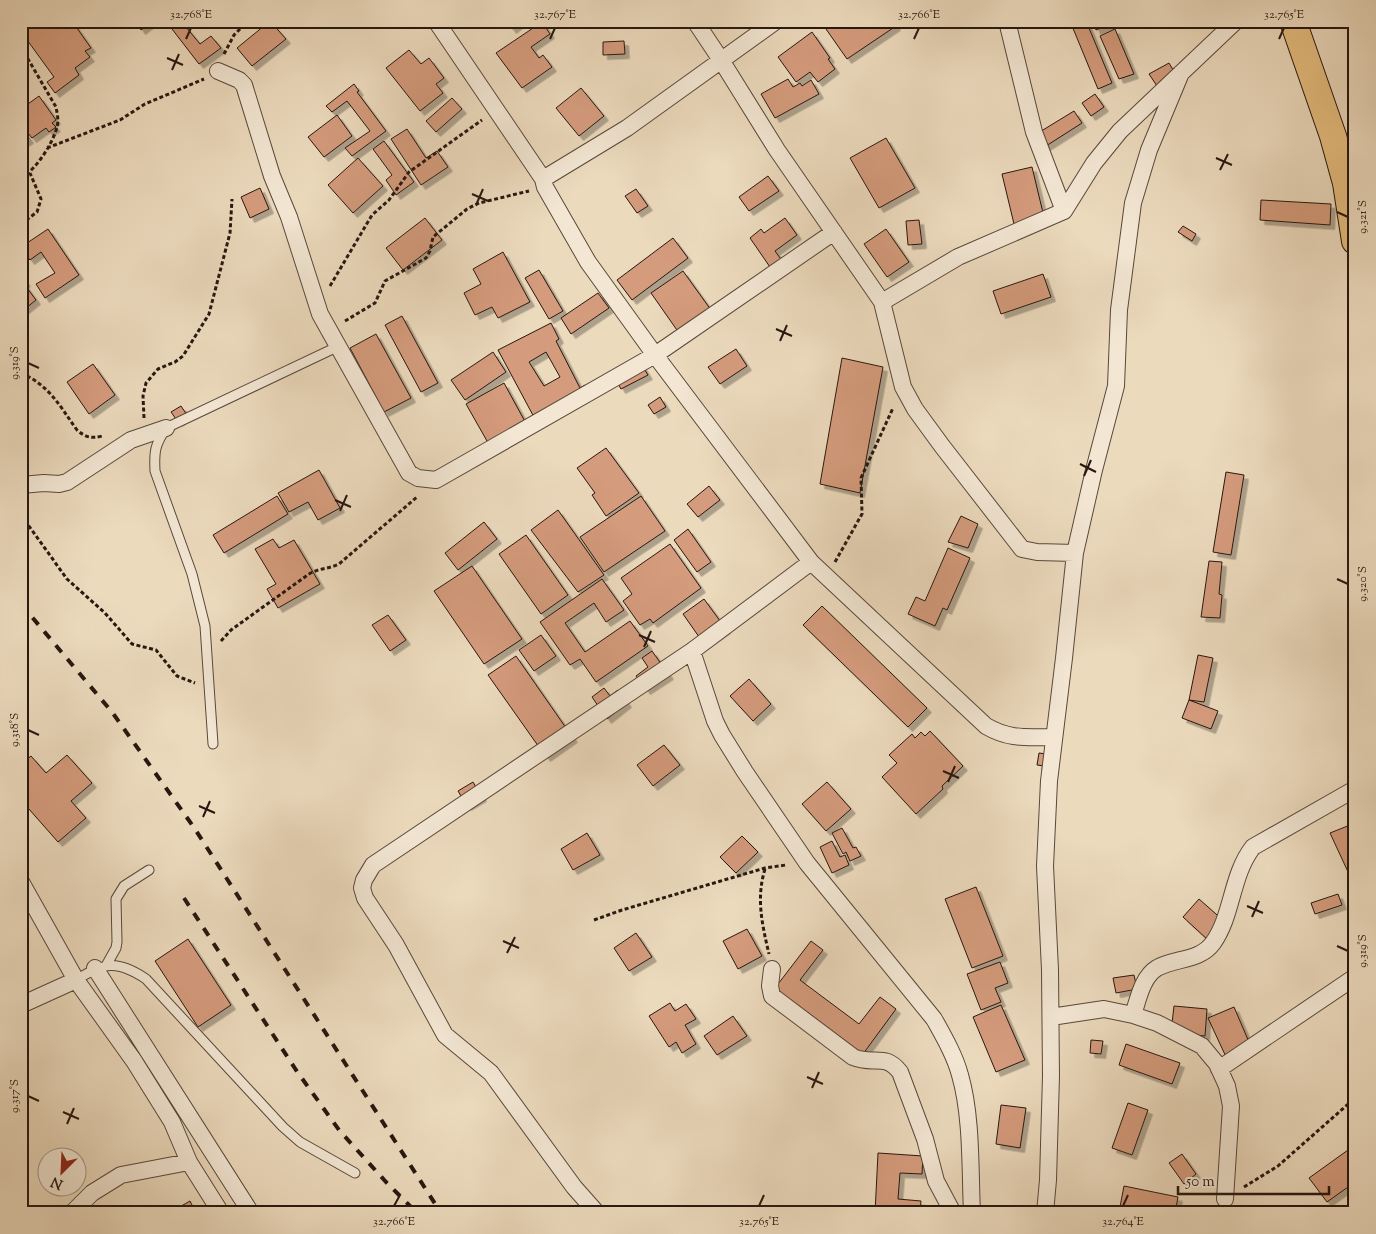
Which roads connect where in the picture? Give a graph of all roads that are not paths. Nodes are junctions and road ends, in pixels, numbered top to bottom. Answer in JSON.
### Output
{"nodes":[{"id":1,"x":436,"y":21,"type":"edge"},
{"id":2,"x":695,"y":21,"type":"edge"},
{"id":3,"x":776,"y":21,"type":"edge"},
{"id":4,"x":1007,"y":21,"type":"edge"},
{"id":5,"x":1236,"y":21,"type":"edge"},
{"id":6,"x":1293,"y":21,"type":"edge"},
{"id":7,"x":721,"y":60,"type":"junction"},
{"id":8,"x":218,"y":71,"type":"road end"},
{"id":9,"x":1180,"y":73,"type":"junction"},
{"id":10,"x":544,"y":183,"type":"junction"},
{"id":11,"x":1064,"y":211,"type":"junction"},
{"id":12,"x":834,"y":232,"type":"junction"},
{"id":13,"x":1355,"y":241,"type":"edge"},
{"id":14,"x":882,"y":302,"type":"junction"},
{"id":15,"x":339,"y":346,"type":"junction"},
{"id":16,"x":655,"y":356,"type":"junction"},
{"id":17,"x":166,"y":428,"type":"junction"},
{"id":18,"x":21,"y":485,"type":"edge"},
{"id":19,"x":1075,"y":553,"type":"junction"},
{"id":20,"x":810,"y":562,"type":"junction"},
{"id":21,"x":692,"y":651,"type":"junction"},
{"id":22,"x":1053,"y":737,"type":"junction"},
{"id":23,"x":213,"y":744,"type":"dead end"},
{"id":24,"x":1355,"y":789,"type":"edge"},
{"id":25,"x":149,"y":870,"type":"dead end"},
{"id":26,"x":21,"y":882,"type":"edge"},
{"id":27,"x":101,"y":966,"type":"junction"},
{"id":28,"x":772,"y":969,"type":"road end"},
{"id":29,"x":1355,"y":977,"type":"edge"},
{"id":30,"x":76,"y":980,"type":"junction"},
{"id":31,"x":21,"y":1005,"type":"edge"},
{"id":32,"x":1133,"y":1015,"type":"junction"},
{"id":33,"x":1050,"y":1017,"type":"junction"},
{"id":34,"x":1219,"y":1069,"type":"junction"},
{"id":35,"x":189,"y":1162,"type":"junction"},
{"id":36,"x":355,"y":1173,"type":"dead end"},
{"id":37,"x":1225,"y":1199,"type":"road end"},
{"id":38,"x":72,"y":1213,"type":"edge"},
{"id":39,"x":221,"y":1213,"type":"edge"},
{"id":40,"x":251,"y":1213,"type":"edge"},
{"id":41,"x":597,"y":1213,"type":"edge"},
{"id":42,"x":953,"y":1213,"type":"edge"},
{"id":43,"x":972,"y":1213,"type":"edge"},
{"id":44,"x":1045,"y":1213,"type":"edge"}],
"edges":[{"from":1,"to":10,"type":"street"},
{"from":2,"to":7,"type":"street"},
{"from":3,"to":7,"type":"street"},
{"from":4,"to":11,"type":"street"},
{"from":5,"to":9,"type":"street"},
{"from":6,"to":13,"type":"main road"},
{"from":7,"to":10,"type":"street"},
{"from":7,"to":12,"type":"street"},
{"from":8,"to":15,"type":"street"},
{"from":9,"to":11,"type":"street"},
{"from":9,"to":19,"type":"street"},
{"from":10,"to":16,"type":"street"},
{"from":11,"to":14,"type":"street"},
{"from":12,"to":14,"type":"street"},
{"from":12,"to":16,"type":"street"},
{"from":14,"to":19,"type":"street"},
{"from":15,"to":16,"type":"street"},
{"from":15,"to":17,"type":"lane"},
{"from":16,"to":20,"type":"street"},
{"from":17,"to":18,"type":"street"},
{"from":17,"to":23,"type":"lane"},
{"from":19,"to":22,"type":"street"},
{"from":20,"to":21,"type":"street"},
{"from":20,"to":22,"type":"street"},
{"from":21,"to":41,"type":"street"},
{"from":21,"to":43,"type":"street"},
{"from":22,"to":33,"type":"street"},
{"from":24,"to":32,"type":"street"},
{"from":25,"to":27,"type":"lane"},
{"from":26,"to":30,"type":"street"},
{"from":27,"to":30,"type":"lane"},
{"from":27,"to":36,"type":"lane"},
{"from":27,"to":40,"type":"street"},
{"from":28,"to":42,"type":"street"},
{"from":29,"to":34,"type":"street"},
{"from":30,"to":31,"type":"street"},
{"from":30,"to":35,"type":"street"},
{"from":32,"to":33,"type":"street"},
{"from":32,"to":34,"type":"street"},
{"from":33,"to":44,"type":"street"},
{"from":34,"to":37,"type":"street"},
{"from":35,"to":38,"type":"street"},
{"from":35,"to":39,"type":"street"}]}
